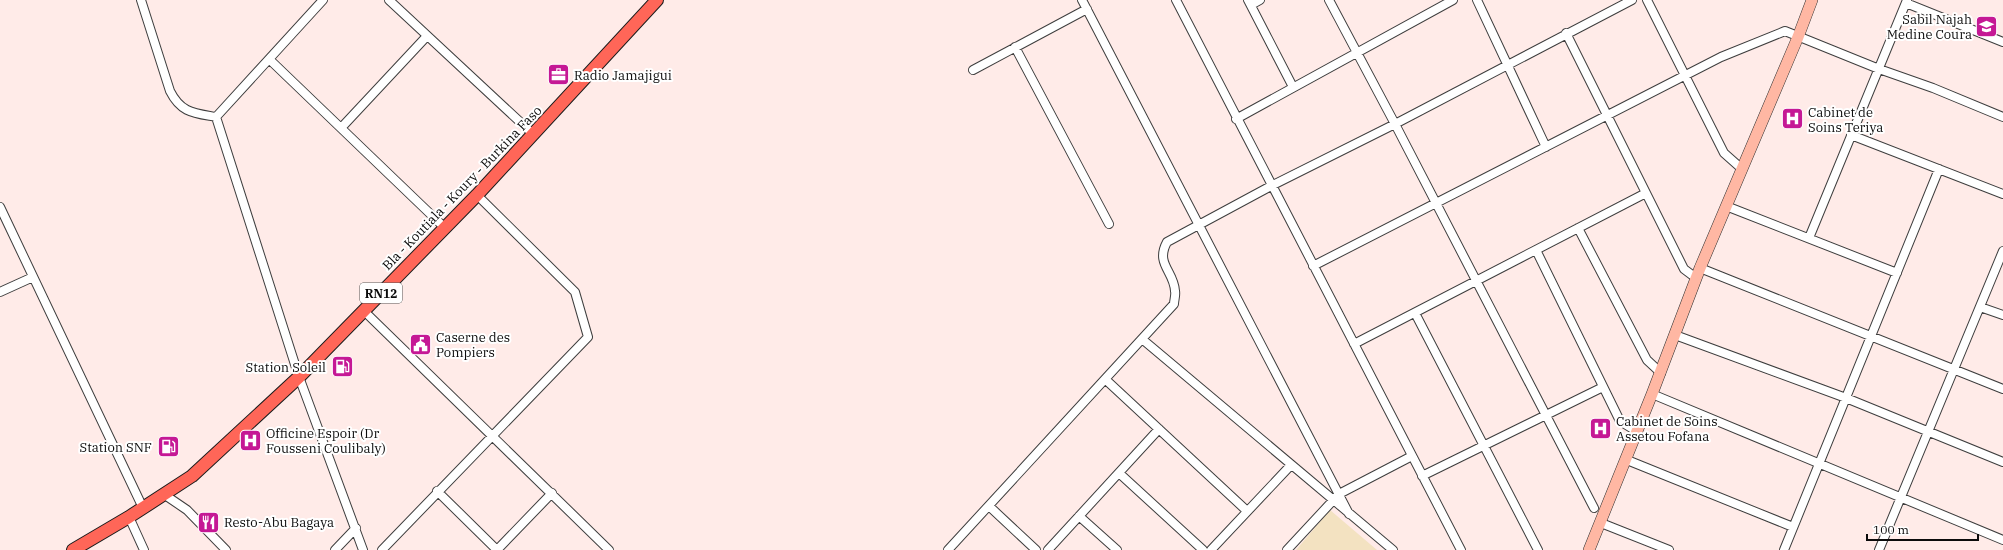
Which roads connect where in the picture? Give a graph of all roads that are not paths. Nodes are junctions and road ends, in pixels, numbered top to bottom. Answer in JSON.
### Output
{"nodes":[{"id":1,"x":141,"y":0,"type":"edge"},
{"id":2,"x":322,"y":0,"type":"edge"},
{"id":3,"x":389,"y":0,"type":"edge"},
{"id":4,"x":657,"y":0,"type":"edge"},
{"id":5,"x":1082,"y":0,"type":"edge"},
{"id":6,"x":1176,"y":0,"type":"edge"},
{"id":7,"x":1260,"y":0,"type":"edge"},
{"id":8,"x":1329,"y":0,"type":"edge"},
{"id":9,"x":1453,"y":0,"type":"edge"},
{"id":10,"x":1477,"y":0,"type":"edge"},
{"id":11,"x":1632,"y":0,"type":"edge"},
{"id":12,"x":1648,"y":0,"type":"edge"},
{"id":13,"x":1812,"y":0,"type":"edge"},
{"id":14,"x":1906,"y":1,"type":"edge"},
{"id":15,"x":1249,"y":3,"type":"edge"},
{"id":16,"x":1087,"y":9,"type":"junction"},
{"id":17,"x":2003,"y":32,"type":"edge"},
{"id":18,"x":1566,"y":33,"type":"junction"},
{"id":19,"x":428,"y":36,"type":"junction"},
{"id":20,"x":1798,"y":37,"type":"junction"},
{"id":21,"x":2002,"y":42,"type":"edge"},
{"id":22,"x":1015,"y":48,"type":"junction"},
{"id":23,"x":1357,"y":53,"type":"junction"},
{"id":24,"x":269,"y":59,"type":"junction"},
{"id":25,"x":1508,"y":64,"type":"junction"},
{"id":26,"x":1879,"y":69,"type":"junction"},
{"id":27,"x":973,"y":70,"type":"dead end"},
{"id":28,"x":1685,"y":76,"type":"junction"},
{"id":29,"x":1293,"y":88,"type":"junction"},
{"id":30,"x":1607,"y":116,"type":"junction"},
{"id":31,"x":2003,"y":117,"type":"edge"},
{"id":32,"x":216,"y":118,"type":"junction"},
{"id":33,"x":1236,"y":119,"type":"junction"},
{"id":34,"x":1396,"y":124,"type":"junction"},
{"id":35,"x":341,"y":128,"type":"junction"},
{"id":36,"x":533,"y":134,"type":"junction"},
{"id":37,"x":1852,"y":135,"type":"junction"},
{"id":38,"x":1546,"y":147,"type":"junction"},
{"id":39,"x":1742,"y":169,"type":"junction"},
{"id":40,"x":1939,"y":169,"type":"junction"},
{"id":41,"x":1271,"y":186,"type":"junction"},
{"id":42,"x":1646,"y":193,"type":"junction"},
{"id":43,"x":2003,"y":194,"type":"edge"},
{"id":44,"x":477,"y":195,"type":"junction"},
{"id":45,"x":1435,"y":204,"type":"junction"},
{"id":46,"x":1726,"y":206,"type":"junction"},
{"id":47,"x":0,"y":207,"type":"edge"},
{"id":48,"x":1109,"y":224,"type":"dead end"},
{"id":49,"x":1199,"y":225,"type":"junction"},
{"id":50,"x":445,"y":228,"type":"junction"},
{"id":51,"x":1578,"y":228,"type":"junction"},
{"id":52,"x":1809,"y":238,"type":"junction"},
{"id":53,"x":1536,"y":250,"type":"junction"},
{"id":54,"x":2003,"y":251,"type":"edge"},
{"id":55,"x":1313,"y":266,"type":"junction"},
{"id":56,"x":1698,"y":273,"type":"junction"},
{"id":57,"x":1897,"y":273,"type":"junction"},
{"id":58,"x":33,"y":277,"type":"junction"},
{"id":59,"x":1476,"y":281,"type":"junction"},
{"id":60,"x":0,"y":292,"type":"edge"},
{"id":61,"x":1980,"y":307,"type":"junction"},
{"id":62,"x":364,"y":311,"type":"junction"},
{"id":63,"x":1415,"y":313,"type":"junction"},
{"id":64,"x":2003,"y":315,"type":"edge"},
{"id":65,"x":1675,"y":335,"type":"junction"},
{"id":66,"x":1871,"y":336,"type":"junction"},
{"id":67,"x":1142,"y":339,"type":"junction"},
{"id":68,"x":1354,"y":344,"type":"junction"},
{"id":69,"x":1954,"y":370,"type":"junction"},
{"id":70,"x":1661,"y":373,"type":"junction"},
{"id":71,"x":299,"y":377,"type":"junction"},
{"id":72,"x":1105,"y":379,"type":"junction"},
{"id":73,"x":1604,"y":387,"type":"junction"},
{"id":74,"x":2003,"y":389,"type":"edge"},
{"id":75,"x":1652,"y":394,"type":"junction"},
{"id":76,"x":1846,"y":398,"type":"junction"},
{"id":77,"x":1546,"y":416,"type":"junction"},
{"id":78,"x":1159,"y":429,"type":"junction"},
{"id":79,"x":1638,"y":432,"type":"junction"},
{"id":80,"x":1928,"y":432,"type":"junction"},
{"id":81,"x":492,"y":435,"type":"junction"},
{"id":82,"x":1484,"y":446,"type":"junction"},
{"id":83,"x":1412,"y":456,"type":"junction"},
{"id":84,"x":1626,"y":460,"type":"junction"},
{"id":85,"x":2003,"y":462,"type":"edge"},
{"id":86,"x":1291,"y":465,"type":"junction"},
{"id":87,"x":1819,"y":465,"type":"junction"},
{"id":88,"x":1119,"y":472,"type":"junction"},
{"id":89,"x":1422,"y":476,"type":"junction"},
{"id":90,"x":437,"y":491,"type":"junction"},
{"id":91,"x":552,"y":494,"type":"junction"},
{"id":92,"x":165,"y":495,"type":"junction"},
{"id":93,"x":1336,"y":497,"type":"junction"},
{"id":94,"x":1901,"y":499,"type":"junction"},
{"id":95,"x":989,"y":506,"type":"junction"},
{"id":96,"x":143,"y":508,"type":"junction"},
{"id":97,"x":1594,"y":508,"type":"dead end"},
{"id":98,"x":1247,"y":511,"type":"junction"},
{"id":99,"x":1079,"y":516,"type":"junction"},
{"id":100,"x":129,"y":518,"type":"junction"},
{"id":101,"x":1601,"y":523,"type":"junction"},
{"id":102,"x":1793,"y":527,"type":"junction"},
{"id":103,"x":356,"y":528,"type":"junction"},
{"id":104,"x":2003,"y":540,"type":"edge"},
{"id":105,"x":73,"y":550,"type":"edge"},
{"id":106,"x":144,"y":550,"type":"edge"},
{"id":107,"x":226,"y":550,"type":"edge"},
{"id":108,"x":335,"y":550,"type":"edge"},
{"id":109,"x":363,"y":550,"type":"edge"},
{"id":110,"x":382,"y":550,"type":"edge"},
{"id":111,"x":610,"y":550,"type":"edge"},
{"id":112,"x":948,"y":550,"type":"edge"},
{"id":113,"x":1036,"y":550,"type":"edge"},
{"id":114,"x":1048,"y":550,"type":"edge"},
{"id":115,"x":1117,"y":550,"type":"edge"},
{"id":116,"x":1203,"y":550,"type":"edge"},
{"id":117,"x":1211,"y":550,"type":"edge"},
{"id":118,"x":1287,"y":550,"type":"edge"},
{"id":119,"x":1393,"y":550,"type":"edge"},
{"id":120,"x":1461,"y":550,"type":"edge"},
{"id":121,"x":1538,"y":550,"type":"edge"},
{"id":122,"x":1589,"y":550,"type":"edge"},
{"id":123,"x":1669,"y":550,"type":"edge"},
{"id":124,"x":1784,"y":550,"type":"edge"},
{"id":125,"x":1879,"y":550,"type":"edge"}],
"edges":[{"from":1,"to":32,"type":"street"},
{"from":2,"to":24,"type":"street"},
{"from":3,"to":19,"type":"street"},
{"from":4,"to":36,"type":"main road","name":"Bla - Koutiala - Koury - Burkina Faso","number":"RN12"},
{"from":5,"to":16,"type":"street"},
{"from":6,"to":33,"type":"street"},
{"from":7,"to":15,"type":"street"},
{"from":8,"to":23,"type":"street"},
{"from":9,"to":23,"type":"street"},
{"from":10,"to":25,"type":"street"},
{"from":11,"to":18,"type":"street"},
{"from":12,"to":28,"type":"street"},
{"from":13,"to":20,"type":"street"},
{"from":14,"to":21,"type":"street"},
{"from":14,"to":26,"type":"street"},
{"from":15,"to":29,"type":"street"},
{"from":16,"to":22,"type":"street"},
{"from":16,"to":49,"type":"street"},
{"from":17,"to":21,"type":"street"},
{"from":18,"to":25,"type":"street"},
{"from":18,"to":30,"type":"street"},
{"from":19,"to":35,"type":"street"},
{"from":19,"to":36,"type":"street"},
{"from":20,"to":26,"type":"street"},
{"from":20,"to":28,"type":"street"},
{"from":20,"to":39,"type":"street"},
{"from":22,"to":27,"type":"street"},
{"from":22,"to":48,"type":"street"},
{"from":23,"to":29,"type":"street"},
{"from":23,"to":34,"type":"street"},
{"from":24,"to":32,"type":"street"},
{"from":24,"to":35,"type":"street"},
{"from":25,"to":34,"type":"street"},
{"from":25,"to":38,"type":"street"},
{"from":26,"to":31,"type":"street"},
{"from":26,"to":37,"type":"street"},
{"from":28,"to":30,"type":"street"},
{"from":28,"to":39,"type":"street"},
{"from":29,"to":33,"type":"street"},
{"from":30,"to":38,"type":"street"},
{"from":30,"to":42,"type":"street"},
{"from":32,"to":71,"type":"street"},
{"from":33,"to":41,"type":"street"},
{"from":34,"to":41,"type":"street"},
{"from":34,"to":45,"type":"street"},
{"from":35,"to":50,"type":"street"},
{"from":36,"to":44,"type":"main road","name":"Bla - Koutiala - Koury - Burkina Faso","number":"RN12"},
{"from":37,"to":40,"type":"street"},
{"from":37,"to":52,"type":"street"},
{"from":38,"to":45,"type":"street"},
{"from":39,"to":46,"type":"street"},
{"from":40,"to":43,"type":"street"},
{"from":40,"to":57,"type":"street"},
{"from":41,"to":49,"type":"street"},
{"from":41,"to":55,"type":"street"},
{"from":42,"to":51,"type":"street"},
{"from":42,"to":56,"type":"street"},
{"from":44,"to":50,"type":"main road","name":"Bla - Koutiala - Koury - Burkina Faso","number":"RN12"},
{"from":44,"to":81,"type":"street"},
{"from":45,"to":55,"type":"street"},
{"from":45,"to":59,"type":"street"},
{"from":46,"to":52,"type":"street"},
{"from":46,"to":56,"type":"street"},
{"from":47,"to":58,"type":"street"},
{"from":49,"to":67,"type":"street"},
{"from":49,"to":93,"type":"street"},
{"from":50,"to":62,"type":"main road","name":"Bla - Koutiala - Koury - Burkina Faso","number":"RN12"},
{"from":51,"to":53,"type":"street"},
{"from":51,"to":70,"type":"street"},
{"from":52,"to":57,"type":"street"},
{"from":53,"to":59,"type":"street"},
{"from":53,"to":73,"type":"street"},
{"from":54,"to":61,"type":"street"},
{"from":55,"to":68,"type":"street"},
{"from":56,"to":65,"type":"street"},
{"from":56,"to":66,"type":"street"},
{"from":57,"to":66,"type":"street"},
{"from":58,"to":60,"type":"street"},
{"from":58,"to":96,"type":"street"},
{"from":59,"to":63,"type":"street"},
{"from":59,"to":77,"type":"street"},
{"from":61,"to":64,"type":"street"},
{"from":61,"to":69,"type":"street"},
{"from":62,"to":71,"type":"main road","name":"Bla - Koutiala - Koury - Burkina Faso","number":"RN12"},
{"from":62,"to":81,"type":"street"},
{"from":63,"to":68,"type":"street"},
{"from":63,"to":82,"type":"street"},
{"from":65,"to":70,"type":"street"},
{"from":65,"to":76,"type":"street"},
{"from":66,"to":69,"type":"street"},
{"from":66,"to":76,"type":"street"},
{"from":67,"to":72,"type":"street"},
{"from":67,"to":86,"type":"street"},
{"from":68,"to":83,"type":"street"},
{"from":69,"to":74,"type":"street"},
{"from":69,"to":80,"type":"street"},
{"from":70,"to":75,"type":"street"},
{"from":71,"to":92,"type":"main road","name":"Bla - Koutiala - Koury - Burkina Faso","number":"RN12"},
{"from":71,"to":103,"type":"street"},
{"from":72,"to":78,"type":"street"},
{"from":72,"to":95,"type":"street"},
{"from":73,"to":77,"type":"street"},
{"from":73,"to":79,"type":"street"},
{"from":75,"to":79,"type":"street"},
{"from":75,"to":87,"type":"street"},
{"from":76,"to":80,"type":"street"},
{"from":76,"to":87,"type":"street"},
{"from":77,"to":82,"type":"street"},
{"from":77,"to":97,"type":"street"},
{"from":78,"to":88,"type":"street"},
{"from":78,"to":98,"type":"street"},
{"from":79,"to":84,"type":"street"},
{"from":80,"to":85,"type":"street"},
{"from":80,"to":94,"type":"street"},
{"from":81,"to":90,"type":"street"},
{"from":81,"to":91,"type":"street"},
{"from":82,"to":89,"type":"street"},
{"from":82,"to":121,"type":"street"},
{"from":83,"to":89,"type":"street"},
{"from":83,"to":93,"type":"street"},
{"from":84,"to":101,"type":"street"},
{"from":84,"to":102,"type":"street"},
{"from":86,"to":93,"type":"street"},
{"from":86,"to":98,"type":"street"},
{"from":87,"to":94,"type":"street"},
{"from":87,"to":102,"type":"street"},
{"from":88,"to":99,"type":"street"},
{"from":88,"to":116,"type":"street"},
{"from":89,"to":120,"type":"street"},
{"from":90,"to":91,"type":"street"},
{"from":90,"to":110,"type":"street"},
{"from":91,"to":111,"type":"street"},
{"from":92,"to":96,"type":"main road","name":"Bla - Koutiala - Koury - Burkina Faso","number":"RN12"},
{"from":92,"to":107,"type":"street"},
{"from":93,"to":118,"type":"street"},
{"from":93,"to":119,"type":"street"},
{"from":94,"to":104,"type":"street"},
{"from":94,"to":125,"type":"street"},
{"from":95,"to":112,"type":"street"},
{"from":95,"to":113,"type":"street"},
{"from":96,"to":100,"type":"main road","name":"Bla - Koutiala - Koury - Burkina Faso","number":"RN12"},
{"from":98,"to":117,"type":"street"},
{"from":99,"to":114,"type":"street"},
{"from":99,"to":115,"type":"street"},
{"from":100,"to":105,"type":"main road","name":"Bla - Koutiala - Koury - Burkina Faso","number":"RN12"},
{"from":100,"to":106,"type":"street"},
{"from":101,"to":122,"type":"street"},
{"from":101,"to":123,"type":"street"},
{"from":102,"to":124,"type":"street"},
{"from":103,"to":108,"type":"street"},
{"from":103,"to":109,"type":"street"}]}
